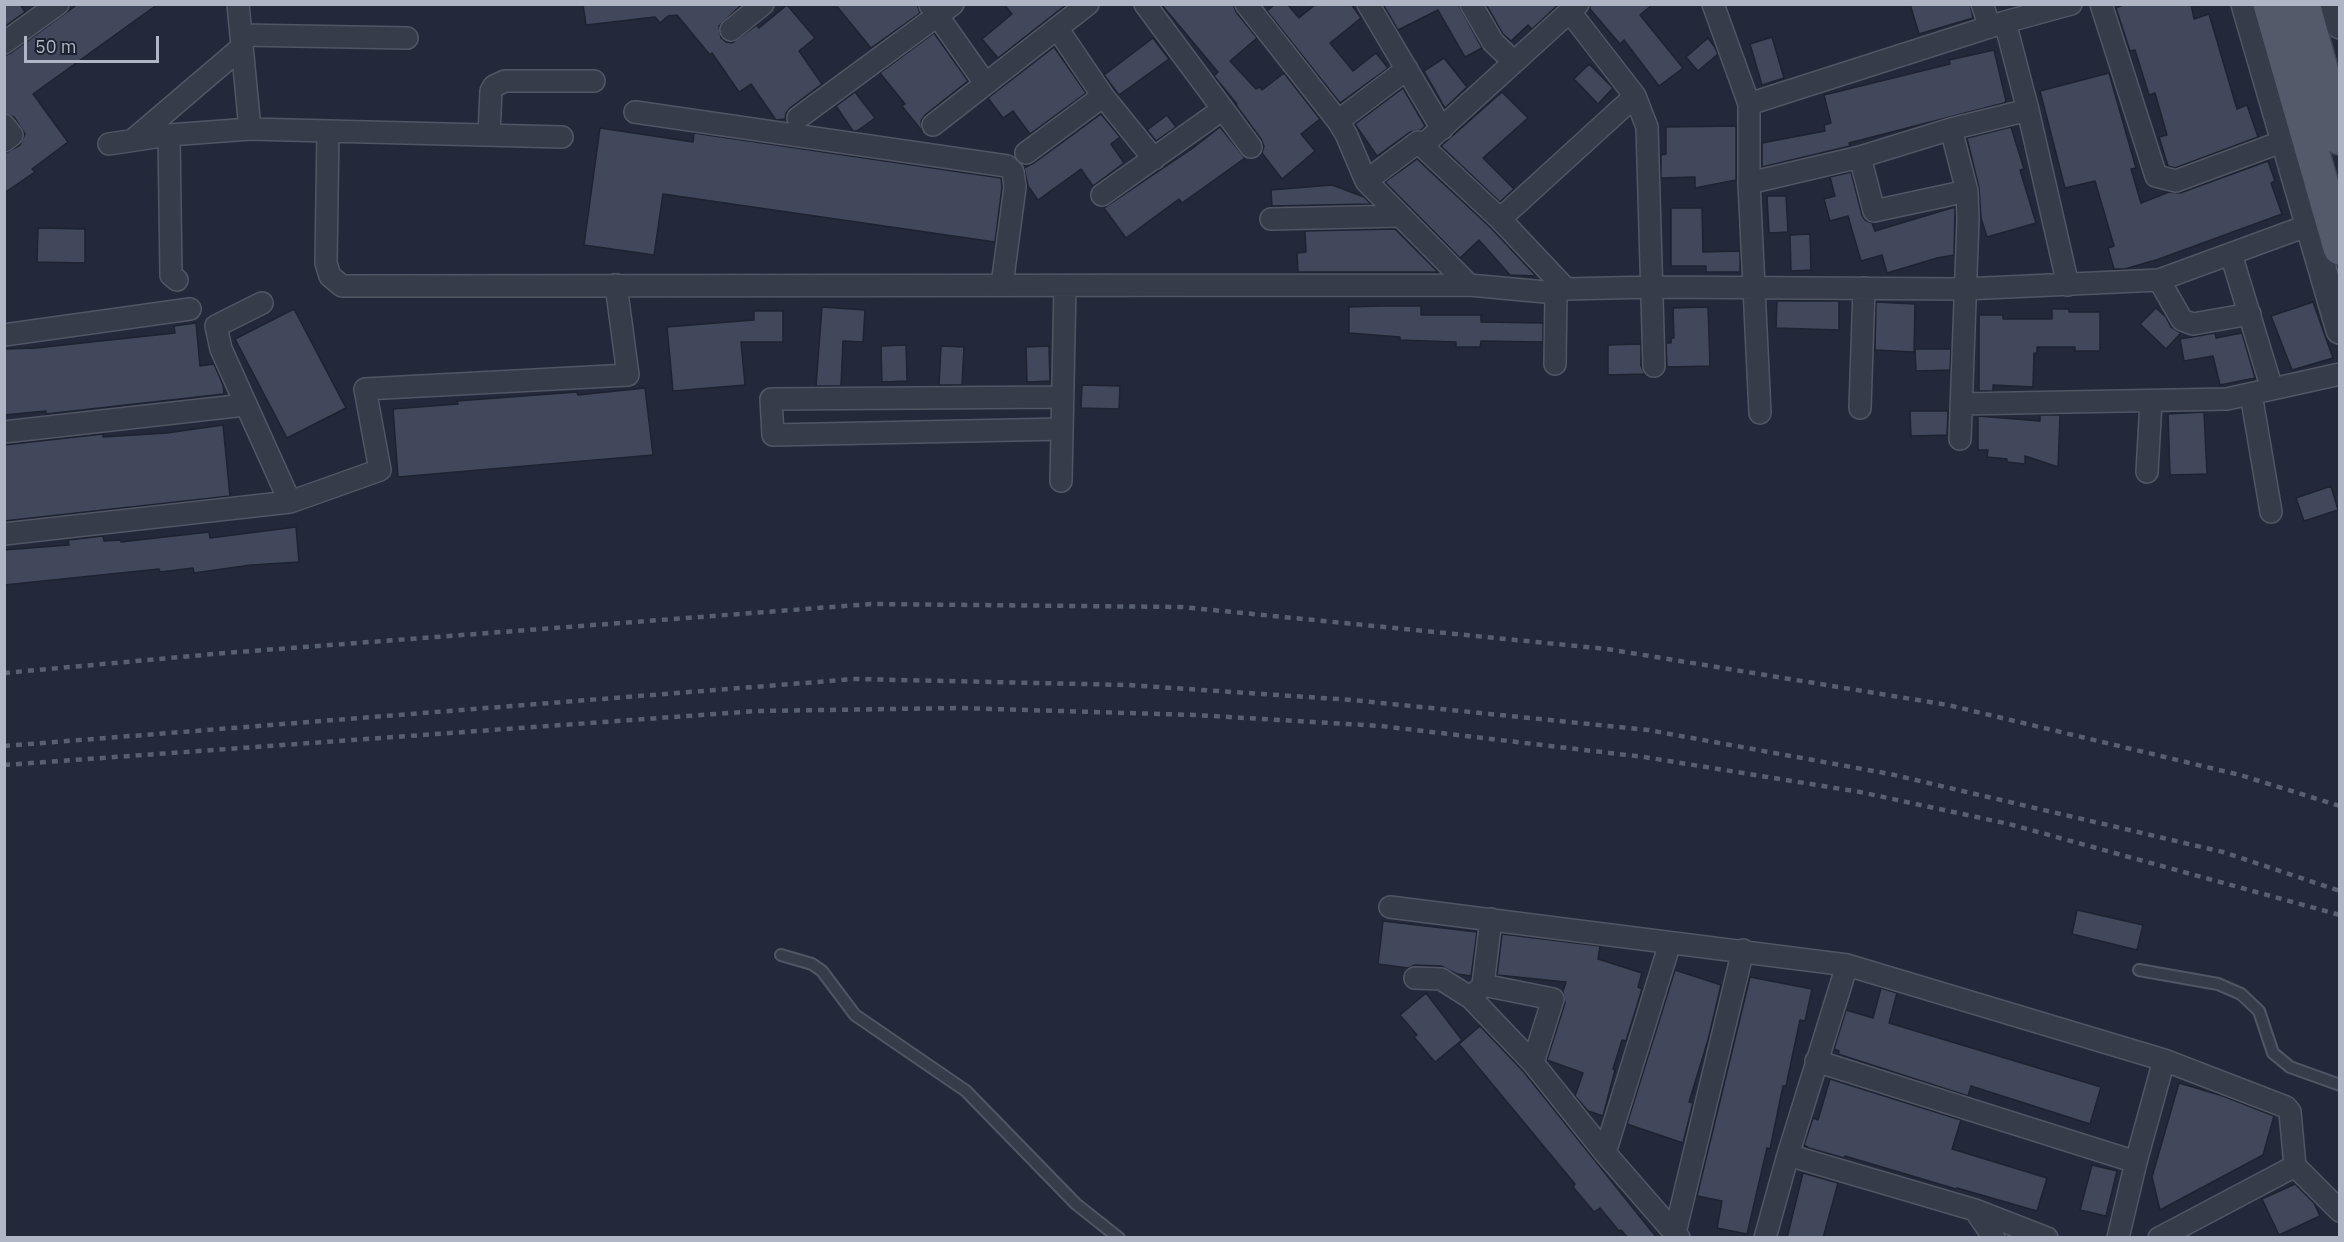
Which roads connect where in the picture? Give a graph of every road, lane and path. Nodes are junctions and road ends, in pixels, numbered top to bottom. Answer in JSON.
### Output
{"nodes":[{"id":1,"x":58,"y":4,"type":"edge"},
{"id":2,"x":238,"y":4,"type":"edge"},
{"id":3,"x":763,"y":4,"type":"edge"},
{"id":4,"x":1088,"y":4,"type":"edge"},
{"id":5,"x":1144,"y":4,"type":"edge"},
{"id":6,"x":1246,"y":4,"type":"edge"},
{"id":7,"x":1368,"y":4,"type":"edge"},
{"id":8,"x":1472,"y":4,"type":"edge"},
{"id":9,"x":1713,"y":4,"type":"edge"},
{"id":10,"x":1982,"y":4,"type":"edge"},
{"id":11,"x":2071,"y":4,"type":"edge"},
{"id":12,"x":2101,"y":4,"type":"edge"},
{"id":13,"x":2245,"y":4,"type":"edge"},
{"id":14,"x":2270,"y":4,"type":"edge"},
{"id":15,"x":2303,"y":4,"type":"edge"},
{"id":16,"x":2334,"y":4,"type":"edge"},
{"id":17,"x":940,"y":8,"type":"edge"},
{"id":18,"x":1574,"y":8,"type":"edge"},
{"id":19,"x":2340,"y":24,"type":"edge"},
{"id":20,"x":1998,"y":25,"type":"junction"},
{"id":21,"x":1057,"y":28,"type":"junction"},
{"id":22,"x":731,"y":30,"type":"dead end"},
{"id":23,"x":407,"y":38,"type":"dead end"},
{"id":24,"x":242,"y":41,"type":"junction"},
{"id":25,"x":4,"y":43,"type":"edge"},
{"id":26,"x":1514,"y":62,"type":"junction"},
{"id":27,"x":1407,"y":69,"type":"junction"},
{"id":28,"x":594,"y":81,"type":"dead end"},
{"id":29,"x":986,"y":83,"type":"junction"},
{"id":30,"x":1104,"y":96,"type":"junction"},
{"id":31,"x":1635,"y":96,"type":"junction"},
{"id":32,"x":1749,"y":104,"type":"junction"},
{"id":33,"x":1222,"y":109,"type":"junction"},
{"id":34,"x":2028,"y":110,"type":"junction"},
{"id":35,"x":635,"y":112,"type":"dead end"},
{"id":36,"x":798,"y":118,"type":"dead end"},
{"id":37,"x":1338,"y":121,"type":"junction"},
{"id":38,"x":4,"y":124,"type":"edge"},
{"id":39,"x":933,"y":125,"type":"dead end"},
{"id":40,"x":250,"y":129,"type":"junction"},
{"id":41,"x":1442,"y":129,"type":"junction"},
{"id":42,"x":1951,"y":129,"type":"junction"},
{"id":43,"x":328,"y":132,"type":"junction"},
{"id":44,"x":169,"y":135,"type":"junction"},
{"id":45,"x":489,"y":135,"type":"junction"},
{"id":46,"x":562,"y":137,"type":"dead end"},
{"id":47,"x":2340,"y":138,"type":"edge"},
{"id":48,"x":4,"y":141,"type":"edge"},
{"id":49,"x":132,"y":141,"type":"junction"},
{"id":50,"x":2284,"y":141,"type":"junction"},
{"id":51,"x":109,"y":144,"type":"dead end"},
{"id":52,"x":1422,"y":146,"type":"junction"},
{"id":53,"x":1251,"y":147,"type":"dead end"},
{"id":54,"x":1026,"y":153,"type":"dead end"},
{"id":55,"x":1860,"y":157,"type":"junction"},
{"id":56,"x":1154,"y":159,"type":"junction"},
{"id":57,"x":1366,"y":181,"type":"junction"},
{"id":58,"x":1749,"y":183,"type":"junction"},
{"id":59,"x":1967,"y":191,"type":"junction"},
{"id":60,"x":1102,"y":195,"type":"dead end"},
{"id":61,"x":1401,"y":216,"type":"junction"},
{"id":62,"x":1271,"y":219,"type":"dead end"},
{"id":63,"x":1500,"y":219,"type":"junction"},
{"id":64,"x":2309,"y":225,"type":"junction"},
{"id":65,"x":2340,"y":248,"type":"edge"},
{"id":66,"x":2231,"y":254,"type":"junction"},
{"id":67,"x":177,"y":280,"type":"dead end"},
{"id":68,"x":2159,"y":280,"type":"junction"},
{"id":69,"x":616,"y":285,"type":"junction"},
{"id":70,"x":1002,"y":285,"type":"junction"},
{"id":71,"x":1469,"y":285,"type":"junction"},
{"id":72,"x":2068,"y":285,"type":"junction"},
{"id":73,"x":1065,"y":286,"type":"junction"},
{"id":74,"x":1652,"y":287,"type":"junction"},
{"id":75,"x":1753,"y":288,"type":"junction"},
{"id":76,"x":1864,"y":288,"type":"junction"},
{"id":77,"x":1964,"y":289,"type":"junction"},
{"id":78,"x":1561,"y":291,"type":"junction"},
{"id":79,"x":262,"y":303,"type":"dead end"},
{"id":80,"x":190,"y":309,"type":"dead end"},
{"id":81,"x":2250,"y":314,"type":"junction"},
{"id":82,"x":2340,"y":330,"type":"edge"},
{"id":83,"x":4,"y":335,"type":"edge"},
{"id":84,"x":1556,"y":364,"type":"dead end"},
{"id":85,"x":1654,"y":366,"type":"dead end"},
{"id":86,"x":2340,"y":374,"type":"edge"},
{"id":87,"x":2272,"y":389,"type":"junction"},
{"id":88,"x":2251,"y":394,"type":"junction"},
{"id":89,"x":1062,"y":397,"type":"junction"},
{"id":90,"x":2151,"y":402,"type":"junction"},
{"id":91,"x":1962,"y":404,"type":"junction"},
{"id":92,"x":245,"y":405,"type":"junction"},
{"id":93,"x":1860,"y":408,"type":"dead end"},
{"id":94,"x":1760,"y":413,"type":"dead end"},
{"id":95,"x":1062,"y":429,"type":"junction"},
{"id":96,"x":4,"y":432,"type":"edge"},
{"id":97,"x":1960,"y":439,"type":"dead end"},
{"id":98,"x":2148,"y":472,"type":"dead end"},
{"id":99,"x":1061,"y":481,"type":"dead end"},
{"id":100,"x":290,"y":502,"type":"junction"},
{"id":101,"x":2271,"y":512,"type":"dead end"},
{"id":102,"x":4,"y":534,"type":"edge"},
{"id":103,"x":1390,"y":907,"type":"dead end"},
{"id":104,"x":1491,"y":919,"type":"junction"},
{"id":105,"x":1670,"y":943,"type":"junction"},
{"id":106,"x":1743,"y":950,"type":"junction"},
{"id":107,"x":781,"y":955,"type":"dead end"},
{"id":108,"x":1846,"y":965,"type":"junction"},
{"id":109,"x":2139,"y":970,"type":"dead end"},
{"id":110,"x":1416,"y":978,"type":"dead end"},
{"id":111,"x":1477,"y":992,"type":"junction"},
{"id":112,"x":2164,"y":1060,"type":"junction"},
{"id":113,"x":1816,"y":1061,"type":"junction"},
{"id":114,"x":1533,"y":1062,"type":"junction"},
{"id":115,"x":2340,"y":1085,"type":"edge"},
{"id":116,"x":1605,"y":1153,"type":"junction"},
{"id":117,"x":1788,"y":1155,"type":"junction"},
{"id":118,"x":2136,"y":1162,"type":"junction"},
{"id":119,"x":2295,"y":1166,"type":"junction"},
{"id":120,"x":1976,"y":1210,"type":"junction"},
{"id":121,"x":2340,"y":1211,"type":"edge"},
{"id":122,"x":1677,"y":1235,"type":"edge"},
{"id":123,"x":1119,"y":1238,"type":"edge"},
{"id":124,"x":1765,"y":1238,"type":"edge"},
{"id":125,"x":1994,"y":1238,"type":"edge"},
{"id":126,"x":2047,"y":1238,"type":"edge"},
{"id":127,"x":2118,"y":1238,"type":"edge"},
{"id":128,"x":2159,"y":1238,"type":"edge"}],
"edges":[{"from":1,"to":25,"type":"street"},
{"from":2,"to":24,"type":"street"},
{"from":3,"to":22,"type":"street"},
{"from":4,"to":21,"type":"street"},
{"from":5,"to":33,"type":"street"},
{"from":6,"to":37,"type":"street"},
{"from":7,"to":27,"type":"street"},
{"from":8,"to":26,"type":"street"},
{"from":9,"to":32,"type":"street"},
{"from":10,"to":20,"type":"street"},
{"from":11,"to":20,"type":"street"},
{"from":12,"to":50,"type":"street"},
{"from":13,"to":50,"type":"street"},
{"from":14,"to":65,"type":"main road"},
{"from":15,"to":47,"type":"main road"},
{"from":16,"to":19,"type":"street"},
{"from":17,"to":29,"type":"street"},
{"from":17,"to":36,"type":"street"},
{"from":18,"to":26,"type":"street"},
{"from":18,"to":31,"type":"street"},
{"from":20,"to":32,"type":"street"},
{"from":20,"to":34,"type":"street"},
{"from":21,"to":29,"type":"street"},
{"from":21,"to":30,"type":"street"},
{"from":23,"to":24,"type":"street"},
{"from":24,"to":40,"type":"street"},
{"from":24,"to":49,"type":"street"},
{"from":26,"to":41,"type":"street"},
{"from":27,"to":37,"type":"street"},
{"from":27,"to":41,"type":"street"},
{"from":28,"to":45,"type":"street"},
{"from":29,"to":39,"type":"street"},
{"from":30,"to":54,"type":"street"},
{"from":30,"to":56,"type":"street"},
{"from":31,"to":63,"type":"street"},
{"from":31,"to":74,"type":"street"},
{"from":32,"to":58,"type":"street"},
{"from":33,"to":53,"type":"street"},
{"from":33,"to":56,"type":"street"},
{"from":34,"to":42,"type":"street"},
{"from":34,"to":72,"type":"street"},
{"from":35,"to":70,"type":"street"},
{"from":37,"to":57,"type":"street"},
{"from":38,"to":48,"type":"street"},
{"from":40,"to":43,"type":"street"},
{"from":40,"to":44,"type":"street"},
{"from":41,"to":52,"type":"street"},
{"from":42,"to":55,"type":"street"},
{"from":42,"to":59,"type":"street"},
{"from":43,"to":45,"type":"street"},
{"from":43,"to":69,"type":"street"},
{"from":44,"to":49,"type":"street"},
{"from":44,"to":67,"type":"street"},
{"from":45,"to":46,"type":"street"},
{"from":49,"to":51,"type":"street"},
{"from":50,"to":64,"type":"street"},
{"from":52,"to":57,"type":"street"},
{"from":52,"to":63,"type":"street"},
{"from":55,"to":58,"type":"street"},
{"from":55,"to":59,"type":"street"},
{"from":56,"to":60,"type":"street"},
{"from":57,"to":61,"type":"street"},
{"from":58,"to":75,"type":"street"},
{"from":59,"to":77,"type":"street"},
{"from":61,"to":62,"type":"street"},
{"from":61,"to":71,"type":"street"},
{"from":63,"to":78,"type":"street"},
{"from":64,"to":66,"type":"street"},
{"from":64,"to":82,"type":"street"},
{"from":66,"to":68,"type":"street"},
{"from":66,"to":81,"type":"street"},
{"from":68,"to":72,"type":"street"},
{"from":68,"to":81,"type":"street"},
{"from":69,"to":70,"type":"street"},
{"from":69,"to":100,"type":"street"},
{"from":70,"to":73,"type":"street"},
{"from":71,"to":73,"type":"street"},
{"from":71,"to":78,"type":"street"},
{"from":72,"to":77,"type":"street"},
{"from":73,"to":89,"type":"street"},
{"from":74,"to":75,"type":"street"},
{"from":74,"to":78,"type":"street"},
{"from":74,"to":85,"type":"street"},
{"from":75,"to":76,"type":"street"},
{"from":75,"to":94,"type":"street"},
{"from":76,"to":77,"type":"street"},
{"from":76,"to":93,"type":"street"},
{"from":77,"to":91,"type":"street"},
{"from":78,"to":84,"type":"street"},
{"from":79,"to":92,"type":"street"},
{"from":80,"to":83,"type":"street"},
{"from":81,"to":87,"type":"street"},
{"from":86,"to":87,"type":"street"},
{"from":87,"to":88,"type":"street"},
{"from":88,"to":90,"type":"street"},
{"from":88,"to":101,"type":"street"},
{"from":89,"to":95,"type":"street"},
{"from":89,"to":95,"type":"street"},
{"from":90,"to":91,"type":"street"},
{"from":90,"to":98,"type":"street"},
{"from":91,"to":97,"type":"street"},
{"from":92,"to":96,"type":"street"},
{"from":92,"to":100,"type":"street"},
{"from":95,"to":99,"type":"street"},
{"from":100,"to":102,"type":"street"},
{"from":103,"to":104,"type":"street"},
{"from":104,"to":105,"type":"street"},
{"from":104,"to":111,"type":"street"},
{"from":105,"to":106,"type":"street"},
{"from":105,"to":116,"type":"street"},
{"from":106,"to":108,"type":"street"},
{"from":106,"to":122,"type":"street"},
{"from":107,"to":123,"type":"lane"},
{"from":108,"to":112,"type":"street"},
{"from":108,"to":113,"type":"street"},
{"from":109,"to":115,"type":"lane"},
{"from":110,"to":111,"type":"street"},
{"from":111,"to":114,"type":"street"},
{"from":111,"to":114,"type":"street"},
{"from":112,"to":118,"type":"street"},
{"from":112,"to":119,"type":"street"},
{"from":113,"to":117,"type":"street"},
{"from":113,"to":118,"type":"street"},
{"from":114,"to":116,"type":"street"},
{"from":116,"to":122,"type":"street"},
{"from":117,"to":120,"type":"street"},
{"from":117,"to":124,"type":"street"},
{"from":118,"to":127,"type":"street"},
{"from":119,"to":121,"type":"street"},
{"from":119,"to":128,"type":"street"},
{"from":120,"to":125,"type":"street"},
{"from":120,"to":126,"type":"street"}]}
